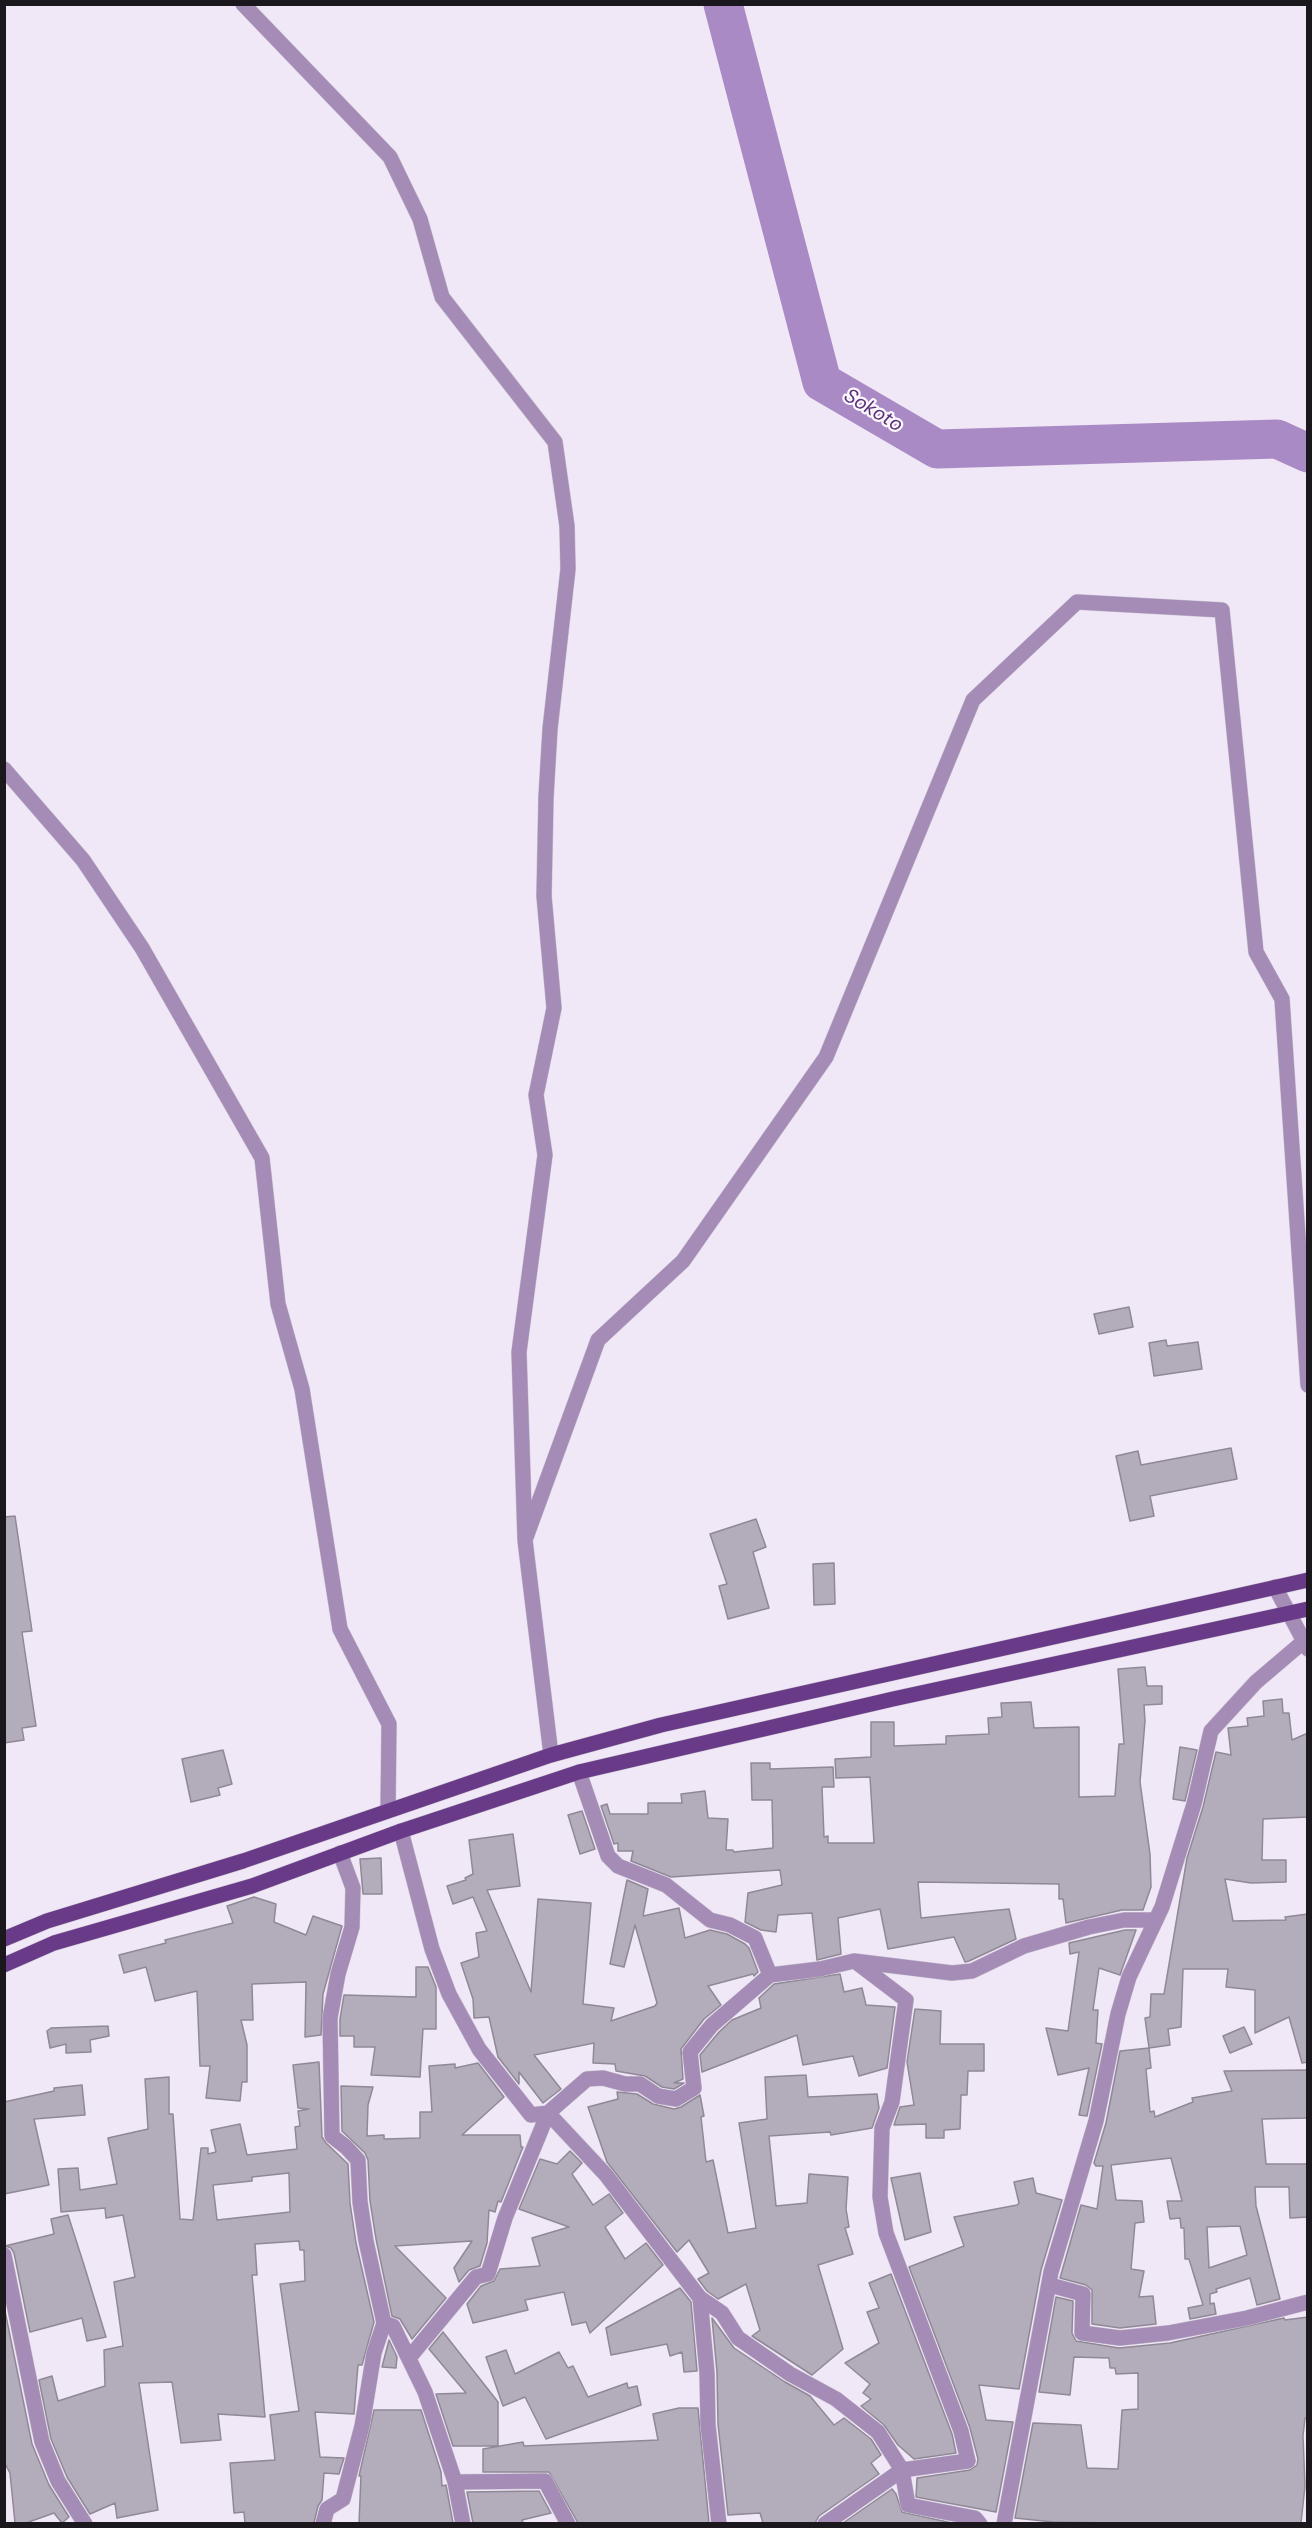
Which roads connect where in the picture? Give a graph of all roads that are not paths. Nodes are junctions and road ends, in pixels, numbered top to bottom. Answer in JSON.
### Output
{"nodes":[{"id":1,"x":243,"y":4,"type":"edge"},
{"id":2,"x":4,"y":770,"type":"edge"},
{"id":3,"x":1308,"y":1385,"type":"edge"},
{"id":4,"x":525,"y":1540,"type":"junction"},
{"id":5,"x":1308,"y":1580,"type":"edge"},
{"id":6,"x":1275,"y":1587,"type":"junction"},
{"id":7,"x":1308,"y":1609,"type":"edge"},
{"id":8,"x":1289,"y":1614,"type":"junction"},
{"id":9,"x":1305,"y":1646,"type":"edge"},
{"id":10,"x":551,"y":1755,"type":"junction"},
{"id":11,"x":579,"y":1772,"type":"junction"},
{"id":12,"x":388,"y":1810,"type":"junction"},
{"id":13,"x":401,"y":1831,"type":"junction"},
{"id":14,"x":340,"y":1853,"type":"junction"},
{"id":15,"x":1156,"y":1920,"type":"junction"},
{"id":16,"x":4,"y":1939,"type":"edge"},
{"id":17,"x":854,"y":1961,"type":"junction"},
{"id":18,"x":4,"y":1965,"type":"edge"},
{"id":19,"x":770,"y":1975,"type":"junction"},
{"id":20,"x":548,"y":2113,"type":"junction"},
{"id":21,"x":4,"y":2255,"type":"edge"},
{"id":22,"x":1050,"y":2285,"type":"junction"},
{"id":23,"x":700,"y":2298,"type":"junction"},
{"id":24,"x":1308,"y":2302,"type":"edge"},
{"id":25,"x":384,"y":2323,"type":"junction"},
{"id":26,"x":408,"y":2358,"type":"junction"},
{"id":27,"x":902,"y":2470,"type":"junction"},
{"id":28,"x":455,"y":2482,"type":"junction"},
{"id":29,"x":85,"y":2523,"type":"edge"},
{"id":30,"x":323,"y":2523,"type":"edge"},
{"id":31,"x":463,"y":2523,"type":"edge"},
{"id":32,"x":568,"y":2523,"type":"edge"},
{"id":33,"x":719,"y":2523,"type":"edge"},
{"id":34,"x":825,"y":2523,"type":"edge"},
{"id":35,"x":980,"y":2523,"type":"edge"},
{"id":36,"x":1004,"y":2523,"type":"edge"}],
"edges":[{"from":1,"to":4,"type":"street"},
{"from":2,"to":12,"type":"street"},
{"from":3,"to":4,"type":"street"},
{"from":4,"to":10,"type":"street"},
{"from":5,"to":6,"type":"main road"},
{"from":6,"to":8,"type":"street"},
{"from":6,"to":10,"type":"main road"},
{"from":7,"to":8,"type":"main road"},
{"from":8,"to":9,"type":"street"},
{"from":8,"to":11,"type":"main road"},
{"from":9,"to":15,"type":"street"},
{"from":10,"to":12,"type":"main road"},
{"from":11,"to":13,"type":"main road"},
{"from":11,"to":19,"type":"street"},
{"from":12,"to":16,"type":"main road"},
{"from":13,"to":14,"type":"main road"},
{"from":13,"to":20,"type":"street"},
{"from":14,"to":18,"type":"main road"},
{"from":14,"to":25,"type":"street"},
{"from":15,"to":17,"type":"street"},
{"from":15,"to":22,"type":"street"},
{"from":17,"to":19,"type":"street"},
{"from":17,"to":27,"type":"street"},
{"from":19,"to":20,"type":"street"},
{"from":20,"to":23,"type":"street"},
{"from":20,"to":26,"type":"street"},
{"from":21,"to":29,"type":"street"},
{"from":22,"to":24,"type":"street"},
{"from":22,"to":36,"type":"street"},
{"from":23,"to":27,"type":"street"},
{"from":23,"to":33,"type":"street"},
{"from":25,"to":26,"type":"street"},
{"from":25,"to":30,"type":"street"},
{"from":26,"to":28,"type":"street"},
{"from":27,"to":34,"type":"street"},
{"from":27,"to":35,"type":"street"},
{"from":28,"to":31,"type":"street"},
{"from":28,"to":32,"type":"street"}]}
